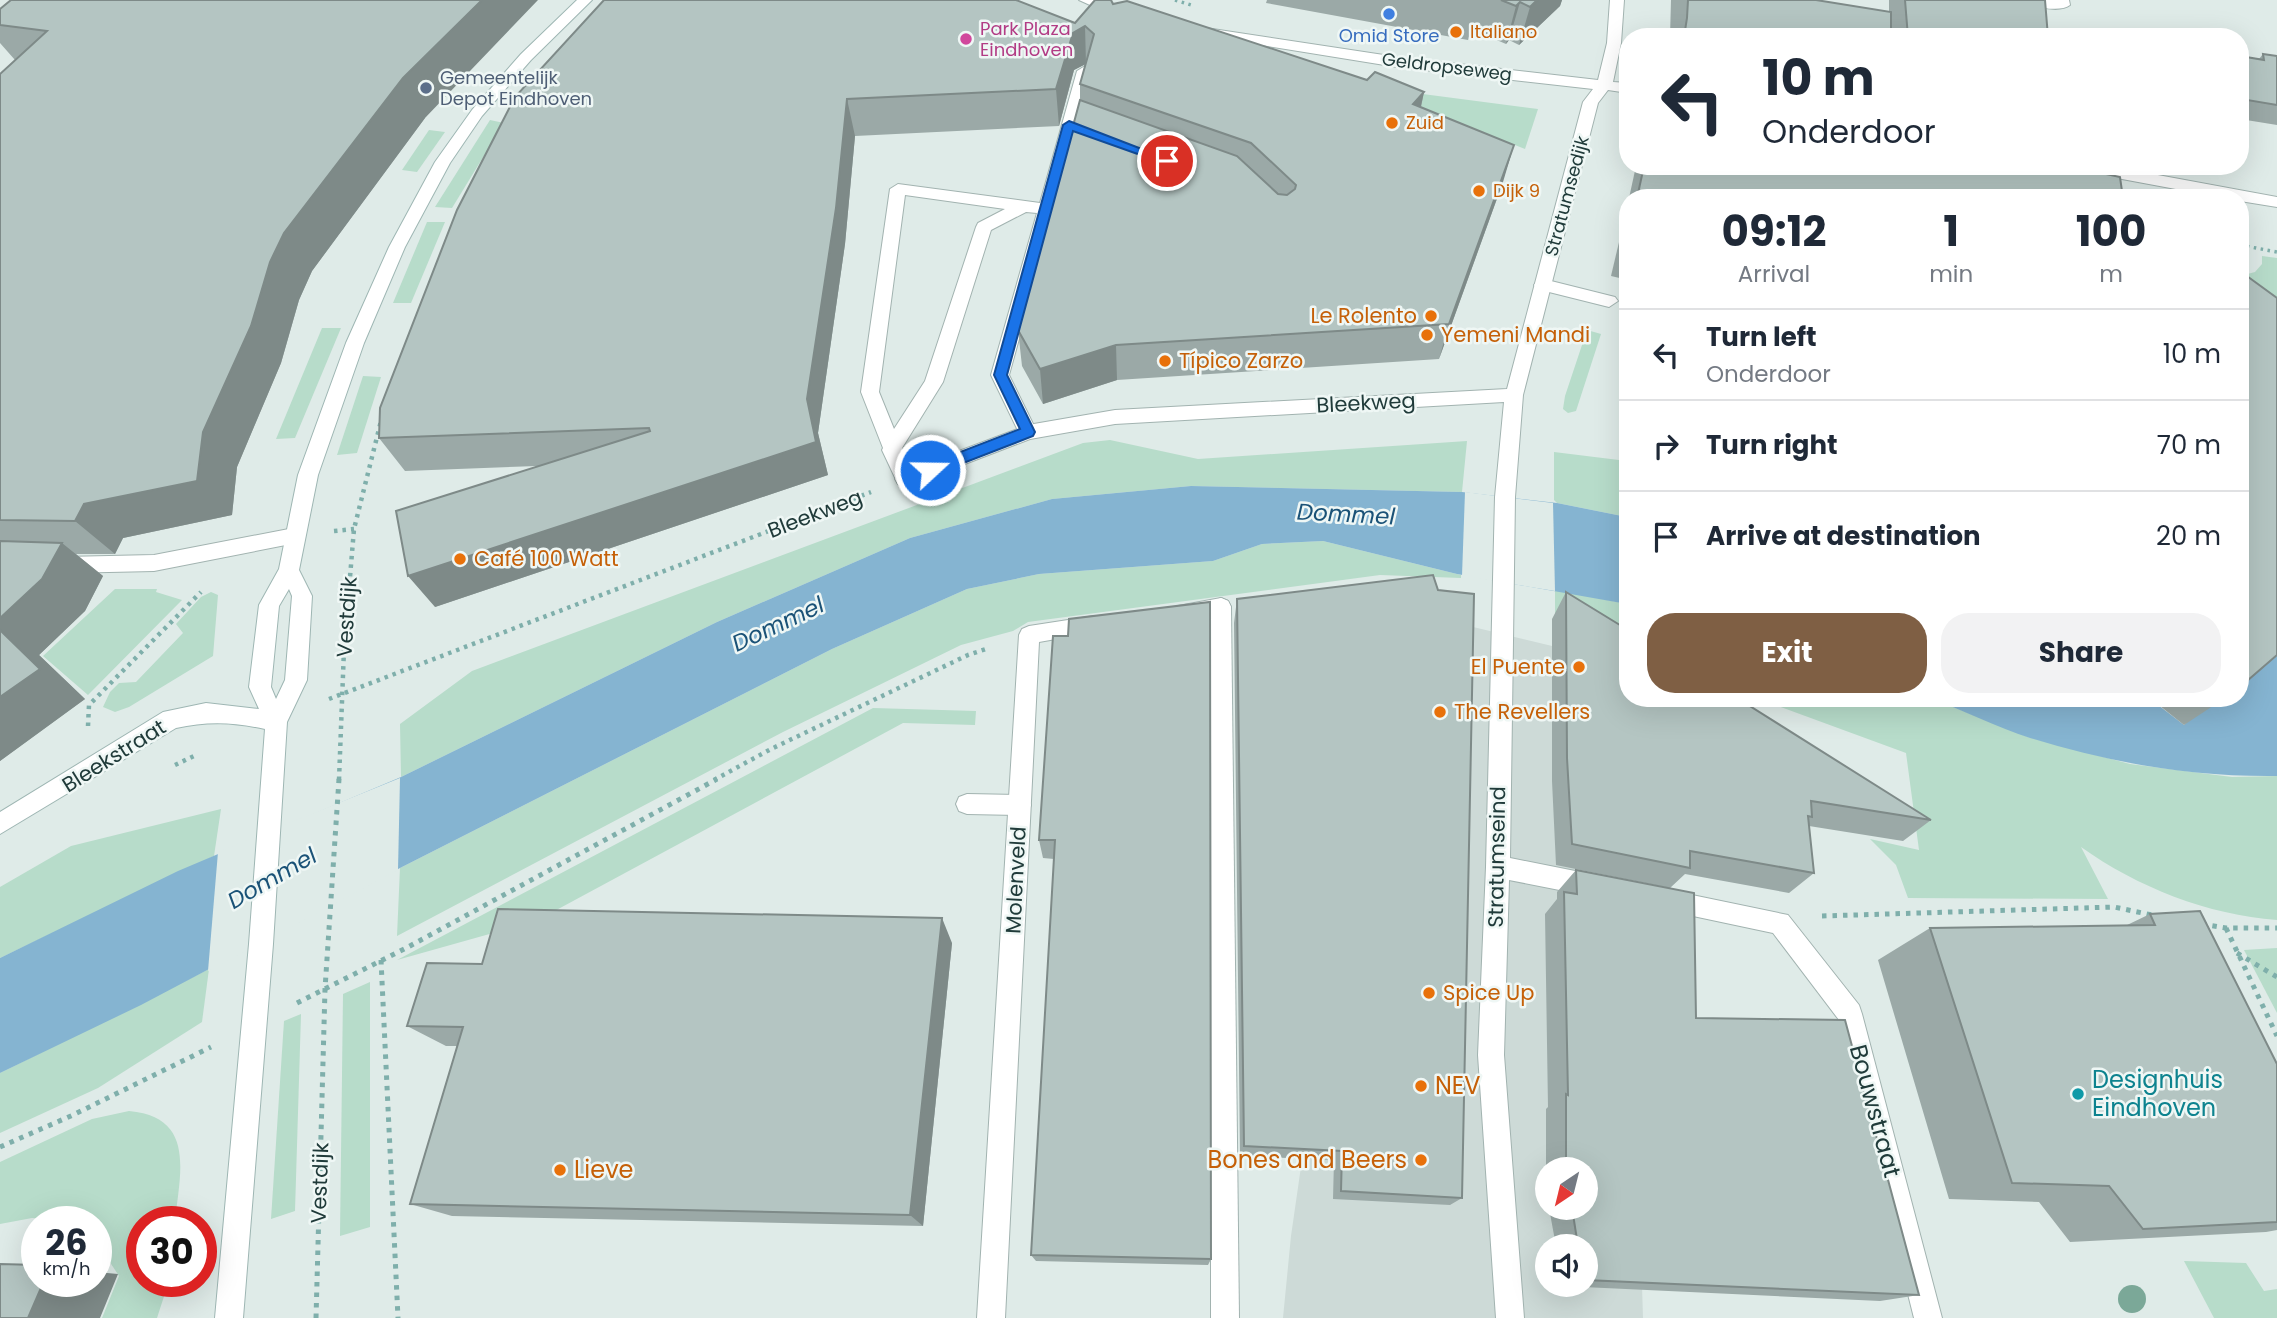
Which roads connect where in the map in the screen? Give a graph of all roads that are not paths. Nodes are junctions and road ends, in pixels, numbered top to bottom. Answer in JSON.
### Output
{"nodes":[{"id":1,"x":584,"y":0,"type":"edge"},
{"id":2,"x":1086,"y":0,"type":"edge"},
{"id":3,"x":1617,"y":0,"type":"edge"},
{"id":4,"x":2029,"y":0,"type":"edge"},
{"id":5,"x":2062,"y":0,"type":"edge"},
{"id":6,"x":1128,"y":22,"type":"edge"},
{"id":7,"x":1188,"y":29,"type":"edge"},
{"id":8,"x":1085,"y":71,"type":"edge"},
{"id":9,"x":1605,"y":85,"type":"junction"},
{"id":10,"x":1619,"y":87,"type":"edge"},
{"id":11,"x":2128,"y":175,"type":"edge"},
{"id":12,"x":2206,"y":189,"type":"edge"},
{"id":13,"x":2249,"y":197,"type":"edge"},
{"id":14,"x":966,"y":199,"type":"junction"},
{"id":15,"x":2277,"y":202,"type":"edge"},
{"id":16,"x":1024,"y":206,"type":"junction"},
{"id":17,"x":1046,"y":209,"type":"junction"},
{"id":18,"x":984,"y":227,"type":"junction"},
{"id":19,"x":1543,"y":285,"type":"junction"},
{"id":20,"x":1609,"y":301,"type":"dead end"},
{"id":21,"x":1514,"y":395,"type":"junction"},
{"id":22,"x":1028,"y":432,"type":"junction"},
{"id":23,"x":891,"y":450,"type":"junction"},
{"id":24,"x":294,"y":537,"type":"junction"},
{"id":25,"x":39,"y":564,"type":"edge"},
{"id":26,"x":289,"y":570,"type":"junction"},
{"id":27,"x":1166,"y":615,"type":"edge"},
{"id":28,"x":1111,"y":623,"type":"edge"},
{"id":29,"x":276,"y":722,"type":"junction"},
{"id":30,"x":967,"y":804,"type":"dead end"},
{"id":31,"x":1020,"y":805,"type":"junction"},
{"id":32,"x":0,"y":824,"type":"edge"},
{"id":33,"x":1498,"y":867,"type":"junction"},
{"id":34,"x":1619,"y":891,"type":"edge"},
{"id":35,"x":1646,"y":896,"type":"edge"},
{"id":36,"x":229,"y":1318,"type":"edge"},
{"id":37,"x":991,"y":1318,"type":"edge"},
{"id":38,"x":1225,"y":1318,"type":"edge"},
{"id":39,"x":1510,"y":1318,"type":"edge"},
{"id":40,"x":1928,"y":1318,"type":"edge"}],
"edges":[{"from":1,"to":24,"type":"street"},
{"from":2,"to":6,"type":"street"},
{"from":3,"to":9,"type":"street","name":"Stratumsedijk"},
{"from":4,"to":5,"type":"street"},
{"from":7,"to":9,"type":"street","name":"Geldropseweg"},
{"from":8,"to":17,"type":"street"},
{"from":9,"to":10,"type":"street","name":"Geldropseweg"},
{"from":9,"to":19,"type":"street","name":"Stratumsedijk"},
{"from":11,"to":12,"type":"street"},
{"from":13,"to":15,"type":"street"},
{"from":14,"to":16,"type":"street"},
{"from":14,"to":18,"type":"street"},
{"from":14,"to":23,"type":"street"},
{"from":16,"to":17,"type":"street"},
{"from":16,"to":18,"type":"street"},
{"from":17,"to":22,"type":"street"},
{"from":18,"to":23,"type":"street"},
{"from":19,"to":20,"type":"street"},
{"from":19,"to":21,"type":"street","name":"Stratumsedijk"},
{"from":21,"to":22,"type":"street","name":"Bleekweg"},
{"from":21,"to":33,"type":"street","name":"Stratumseind"},
{"from":22,"to":23,"type":"street","name":"Bleekweg"},
{"from":24,"to":25,"type":"street"},
{"from":24,"to":26,"type":"street"},
{"from":26,"to":29,"type":"street"},
{"from":26,"to":29,"type":"street"},
{"from":27,"to":38,"type":"street"},
{"from":28,"to":31,"type":"street","name":"Molenveld"},
{"from":29,"to":32,"type":"street","name":"Bleekstraat"},
{"from":29,"to":36,"type":"street"},
{"from":30,"to":31,"type":"street"},
{"from":31,"to":37,"type":"street","name":"Molenveld"},
{"from":33,"to":34,"type":"street"},
{"from":33,"to":39,"type":"street","name":"Stratumseind"},
{"from":35,"to":40,"type":"street","name":"Bouwstraat"}]}
